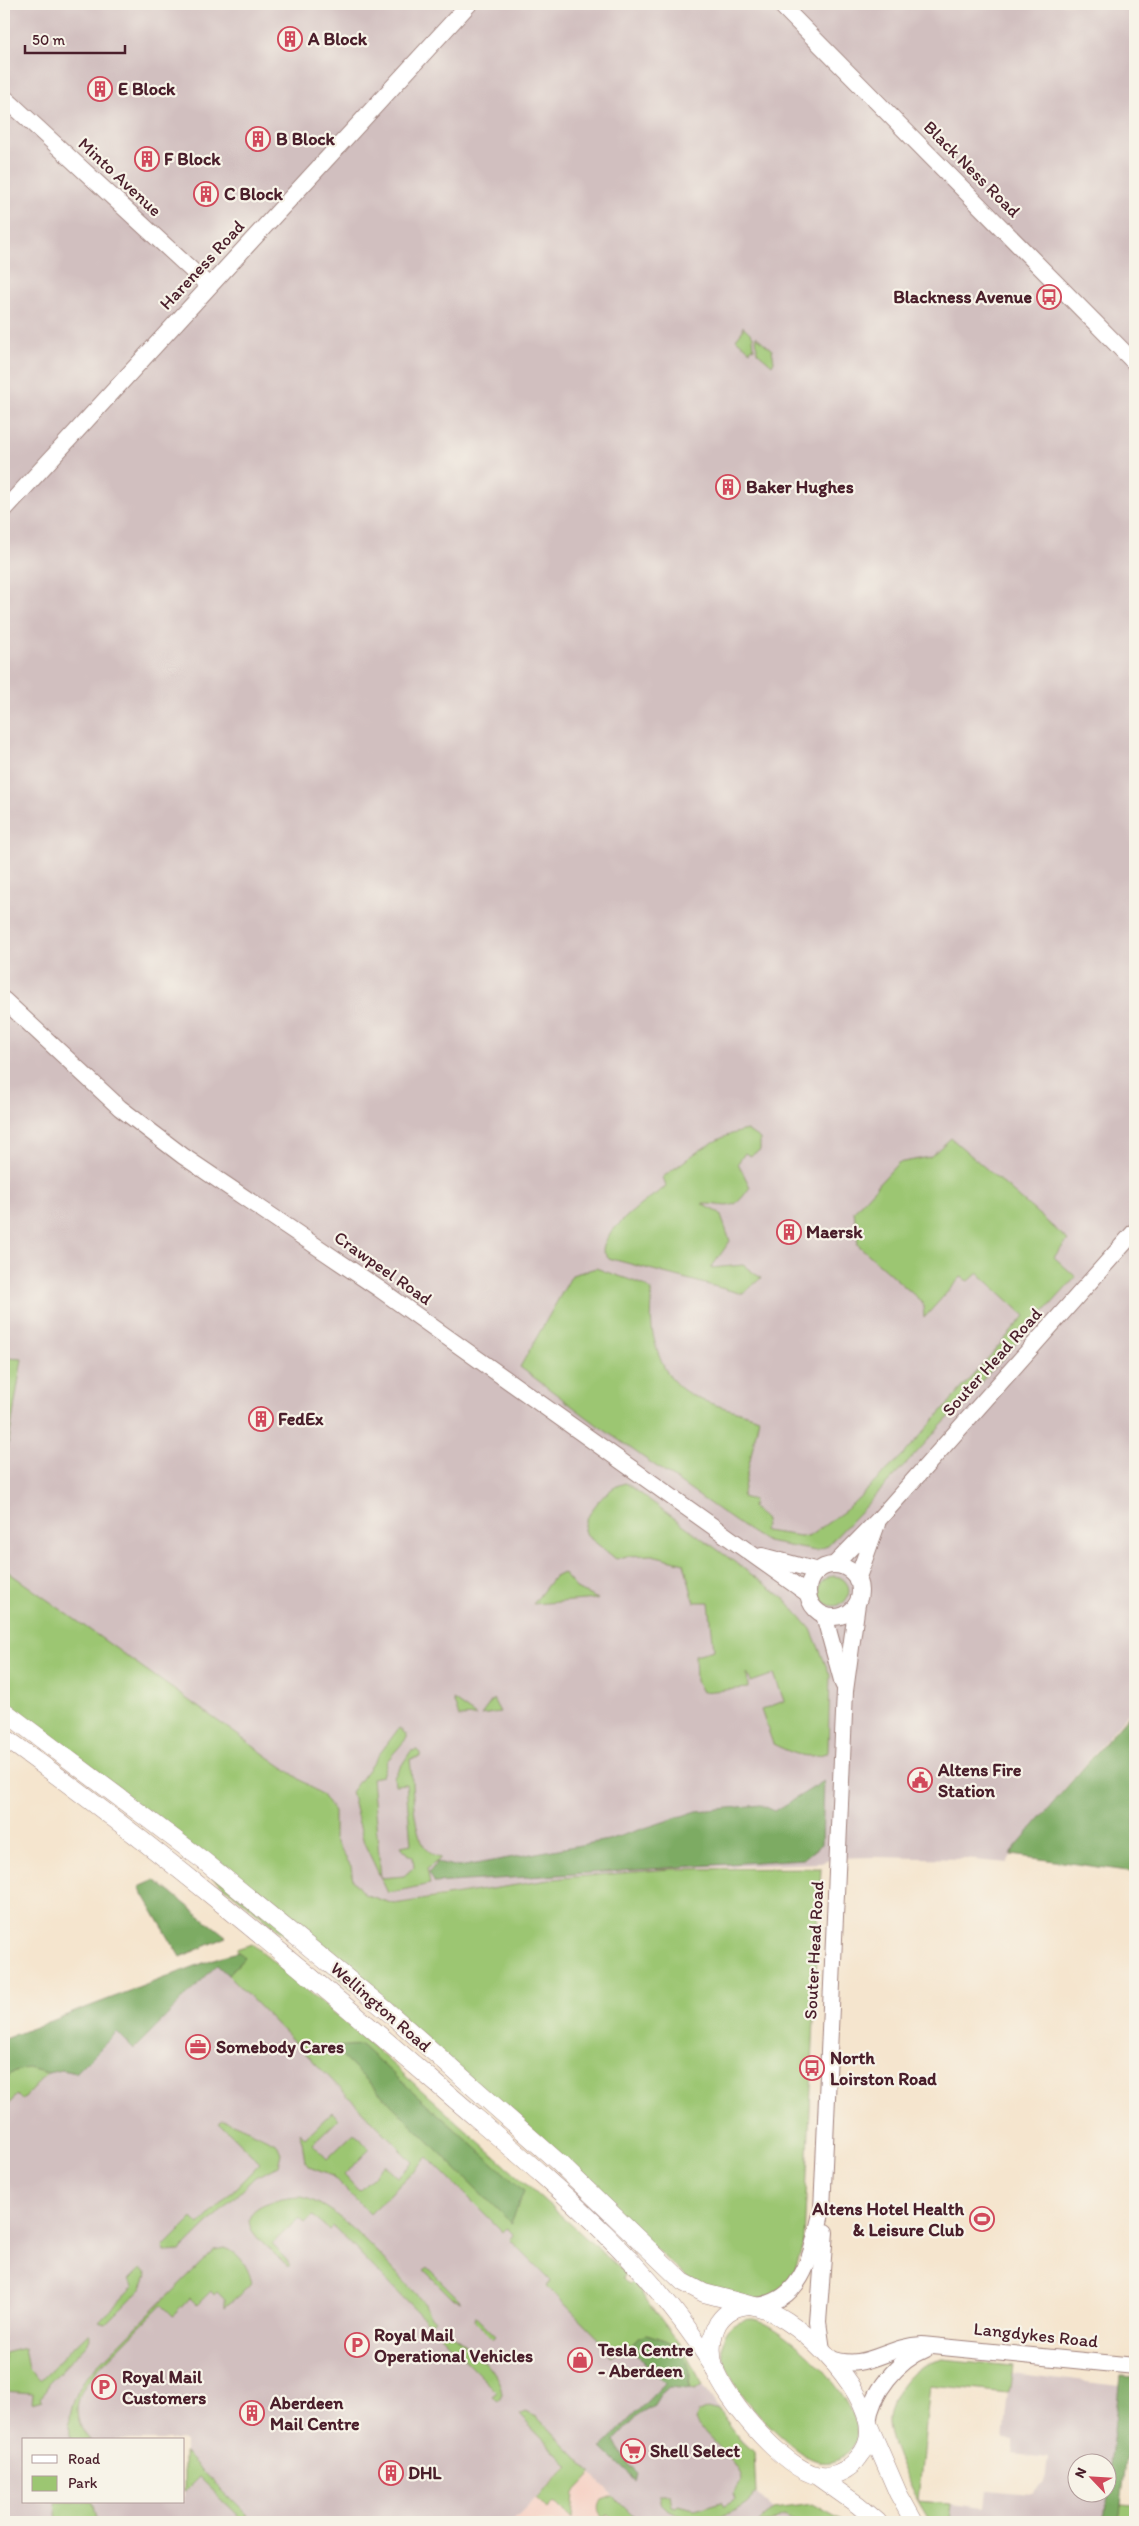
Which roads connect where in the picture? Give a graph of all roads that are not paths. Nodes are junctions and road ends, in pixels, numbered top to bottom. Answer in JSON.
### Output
{"nodes":[{"id":1,"x":469,"y":4,"type":"edge"},
{"id":2,"x":780,"y":4,"type":"edge"},
{"id":3,"x":4,"y":97,"type":"edge"},
{"id":4,"x":209,"y":286,"type":"junction"},
{"id":5,"x":1135,"y":363,"type":"edge"},
{"id":6,"x":4,"y":510,"type":"edge"},
{"id":7,"x":4,"y":1000,"type":"edge"},
{"id":8,"x":1135,"y":1231,"type":"edge"},
{"id":9,"x":879,"y":1520,"type":"junction"},
{"id":10,"x":752,"y":1554,"type":"junction"},
{"id":11,"x":834,"y":1565,"type":"junction"},
{"id":12,"x":818,"y":1571,"type":"junction"},
{"id":13,"x":858,"y":1580,"type":"junction"},
{"id":14,"x":808,"y":1594,"type":"junction"},
{"id":15,"x":857,"y":1604,"type":"junction"},
{"id":16,"x":824,"y":1615,"type":"junction"},
{"id":17,"x":846,"y":1691,"type":"junction"},
{"id":18,"x":4,"y":1712,"type":"edge"},
{"id":19,"x":4,"y":1737,"type":"edge"},
{"id":20,"x":822,"y":2210,"type":"junction"},
{"id":21,"x":752,"y":2305,"type":"junction"},
{"id":22,"x":932,"y":2346,"type":"junction"},
{"id":23,"x":825,"y":2354,"type":"junction"},
{"id":24,"x":1135,"y":2366,"type":"edge"},
{"id":25,"x":715,"y":2369,"type":"junction"},
{"id":26,"x":868,"y":2424,"type":"junction"},
{"id":27,"x":817,"y":2476,"type":"junction"},
{"id":28,"x":878,"y":2522,"type":"edge"},
{"id":29,"x":914,"y":2522,"type":"edge"}],
"edges":[{"from":1,"to":4,"type":"street","name":"Hareness Road"},
{"from":2,"to":5,"type":"street","name":"Black Ness Road"},
{"from":3,"to":4,"type":"street","name":"Minto Avenue"},
{"from":4,"to":6,"type":"street","name":"Hareness Road"},
{"from":7,"to":10,"type":"street","name":"Crawpeel Road"},
{"from":8,"to":9,"type":"street","name":"Souter Head Road"},
{"from":9,"to":11,"type":"street","name":"Souter Head Road"},
{"from":9,"to":13,"type":"street","name":"Souter Head Road"},
{"from":10,"to":12,"type":"street","name":"Crawpeel Road"},
{"from":10,"to":14,"type":"street","name":"Crawpeel Road"},
{"from":11,"to":12,"type":"street"},
{"from":11,"to":13,"type":"street"},
{"from":12,"to":14,"type":"street"},
{"from":13,"to":15,"type":"street"},
{"from":14,"to":16,"type":"street"},
{"from":15,"to":16,"type":"street"},
{"from":15,"to":17,"type":"street","name":"Souter Head Road"},
{"from":16,"to":17,"type":"street","name":"Souter Head Road"},
{"from":17,"to":20,"type":"street","name":"Souter Head Road"},
{"from":18,"to":21,"type":"main road","name":"Wellington Road"},
{"from":19,"to":25,"type":"main road","name":"Wellington Road"},
{"from":20,"to":21,"type":"street","name":"Souter Head Road"},
{"from":20,"to":23,"type":"street","name":"Souter Head Road"},
{"from":21,"to":23,"type":"main road","name":"Wellington Road"},
{"from":21,"to":25,"type":"main road"},
{"from":22,"to":23,"type":"street","name":"Langdykes Road"},
{"from":22,"to":24,"type":"street","name":"Langdykes Road"},
{"from":22,"to":26,"type":"street"},
{"from":23,"to":26,"type":"main road","name":"Wellington Road"},
{"from":25,"to":27,"type":"main road","name":"Wellington Road"},
{"from":26,"to":27,"type":"main road"},
{"from":26,"to":29,"type":"main road"},
{"from":27,"to":28,"type":"main road"}]}
